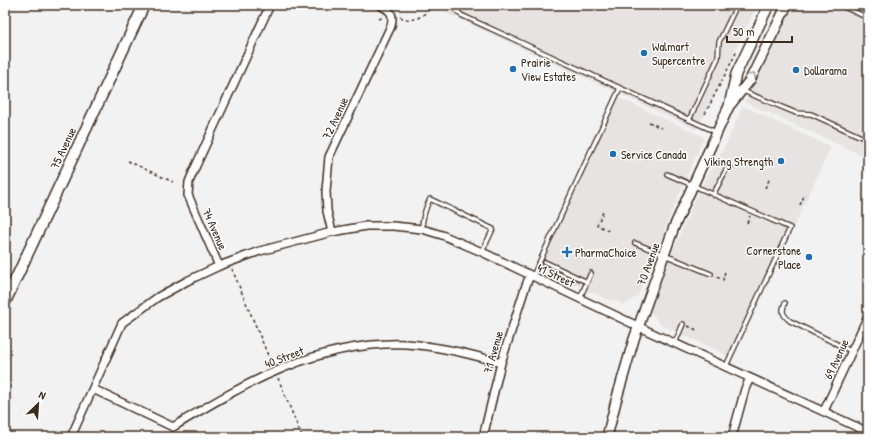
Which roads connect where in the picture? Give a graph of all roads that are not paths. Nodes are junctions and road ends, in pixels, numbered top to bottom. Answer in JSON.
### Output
{"nodes":[{"id":1,"x":144,"y":5,"type":"edge"},
{"id":2,"x":270,"y":5,"type":"edge"},
{"id":3,"x":380,"y":5,"type":"edge"},
{"id":4,"x":453,"y":5,"type":"edge"},
{"id":5,"x":737,"y":5,"type":"edge"},
{"id":6,"x":769,"y":5,"type":"edge"},
{"id":7,"x":787,"y":5,"type":"edge"},
{"id":8,"x":840,"y":5,"type":"edge"},
{"id":9,"x":868,"y":18,"type":"edge"},
{"id":10,"x":733,"y":86,"type":"junction"},
{"id":11,"x":620,"y":88,"type":"junction"},
{"id":12,"x":742,"y":90,"type":"junction"},
{"id":13,"x":729,"y":106,"type":"junction"},
{"id":14,"x":689,"y":120,"type":"junction"},
{"id":15,"x":717,"y":132,"type":"junction"},
{"id":16,"x":868,"y":140,"type":"edge"},
{"id":17,"x":726,"y":170,"type":"dead end"},
{"id":18,"x":666,"y":174,"type":"dead end"},
{"id":19,"x":693,"y":186,"type":"junction"},
{"id":20,"x":713,"y":195,"type":"junction"},
{"id":21,"x":422,"y":229,"type":"junction"},
{"id":22,"x":332,"y":232,"type":"junction"},
{"id":23,"x":635,"y":243,"type":"dead end"},
{"id":24,"x":482,"y":252,"type":"junction"},
{"id":25,"x":664,"y":255,"type":"junction"},
{"id":26,"x":545,"y":262,"type":"dead end"},
{"id":27,"x":219,"y":266,"type":"junction"},
{"id":28,"x":592,"y":273,"type":"dead end"},
{"id":29,"x":712,"y":274,"type":"dead end"},
{"id":30,"x":532,"y":276,"type":"junction"},
{"id":31,"x":587,"y":282,"type":"junction"},
{"id":32,"x":580,"y":298,"type":"junction"},
{"id":33,"x":5,"y":302,"type":"edge"},
{"id":34,"x":785,"y":303,"type":"dead end"},
{"id":35,"x":868,"y":316,"type":"edge"},
{"id":36,"x":683,"y":324,"type":"dead end"},
{"id":37,"x":639,"y":326,"type":"junction"},
{"id":38,"x":675,"y":343,"type":"junction"},
{"id":39,"x":851,"y":351,"type":"junction"},
{"id":40,"x":501,"y":362,"type":"junction"},
{"id":41,"x":726,"y":366,"type":"junction"},
{"id":42,"x":750,"y":378,"type":"junction"},
{"id":43,"x":93,"y":389,"type":"junction"},
{"id":44,"x":824,"y":411,"type":"junction"},
{"id":45,"x":868,"y":432,"type":"edge"},
{"id":46,"x":71,"y":437,"type":"edge"},
{"id":47,"x":483,"y":437,"type":"edge"},
{"id":48,"x":607,"y":437,"type":"edge"},
{"id":49,"x":732,"y":437,"type":"edge"}],
"edges":[{"from":1,"to":33,"type":"main road","name":"75 Avenue"},
{"from":2,"to":27,"type":"street","name":"74 Avenue"},
{"from":3,"to":22,"type":"street","name":"72 Avenue"},
{"from":4,"to":11,"type":"lane"},
{"from":5,"to":14,"type":"lane"},
{"from":6,"to":10,"type":"street","name":"70 Avenue"},
{"from":12,"to":7,"type":"street","name":"70 Avenue","one_way":true},
{"from":8,"to":9,"type":"lane"},
{"from":10,"to":12,"type":"lane"},
{"from":10,"to":13,"type":"street","name":"70 Avenue"},
{"from":11,"to":14,"type":"lane"},
{"from":11,"to":30,"type":"lane"},
{"from":12,"to":13,"type":"street","name":"70 Avenue"},
{"from":12,"to":16,"type":"lane"},
{"from":13,"to":15,"type":"street","name":"70 Avenue"},
{"from":14,"to":15,"type":"lane"},
{"from":15,"to":19,"type":"street","name":"70 Avenue"},
{"from":17,"to":20,"type":"lane"},
{"from":18,"to":19,"type":"lane"},
{"from":19,"to":20,"type":"lane"},
{"from":19,"to":25,"type":"street","name":"70 Avenue"},
{"from":20,"to":41,"type":"lane"},
{"from":21,"to":22,"type":"street","name":"41 Street"},
{"from":21,"to":24,"type":"street","name":"41 Street"},
{"from":21,"to":24,"type":"lane"},
{"from":22,"to":27,"type":"street","name":"41 Street"},
{"from":23,"to":25,"type":"lane"},
{"from":24,"to":30,"type":"street","name":"41 Street"},
{"from":25,"to":29,"type":"lane"},
{"from":25,"to":37,"type":"street","name":"70 Avenue"},
{"from":26,"to":31,"type":"lane"},
{"from":27,"to":43,"type":"street","name":"74 Avenue"},
{"from":28,"to":31,"type":"lane"},
{"from":30,"to":32,"type":"street","name":"41 Street"},
{"from":30,"to":40,"type":"street","name":"71 Avenue"},
{"from":31,"to":32,"type":"lane"},
{"from":32,"to":37,"type":"street","name":"41 Street"},
{"from":34,"to":39,"type":"lane"},
{"from":35,"to":39,"type":"street","name":"69 Avenue"},
{"from":36,"to":38,"type":"lane"},
{"from":37,"to":38,"type":"street","name":"41 Street"},
{"from":37,"to":48,"type":"street","name":"70 Avenue"},
{"from":38,"to":41,"type":"street","name":"41 Street"},
{"from":39,"to":44,"type":"street","name":"69 Avenue"},
{"from":40,"to":43,"type":"street","name":"40 Street"},
{"from":40,"to":47,"type":"street","name":"71 Avenue"},
{"from":41,"to":42,"type":"street","name":"41 Street"},
{"from":42,"to":44,"type":"street","name":"41 Street"},
{"from":42,"to":49,"type":"street"},
{"from":43,"to":46,"type":"street","name":"74 Avenue"},
{"from":44,"to":45,"type":"street","name":"41 Street"}]}
